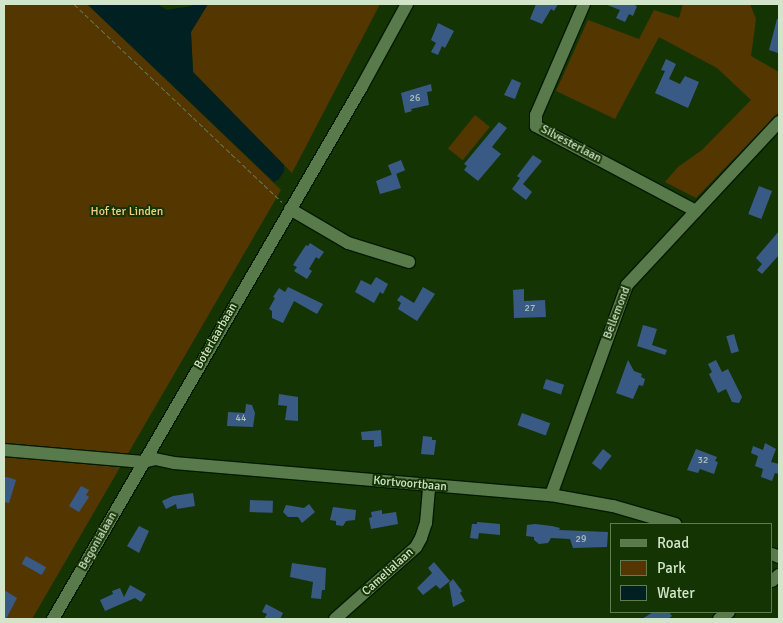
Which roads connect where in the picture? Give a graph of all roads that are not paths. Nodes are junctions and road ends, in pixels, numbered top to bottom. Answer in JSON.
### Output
{"nodes":[{"id":1,"x":407,"y":4,"type":"edge"},
{"id":2,"x":584,"y":4,"type":"edge"},
{"id":3,"x":779,"y":122,"type":"edge"},
{"id":4,"x":290,"y":209,"type":"junction"},
{"id":5,"x":696,"y":211,"type":"junction"},
{"id":6,"x":409,"y":262,"type":"dead end"},
{"id":7,"x":4,"y":450,"type":"edge"},
{"id":8,"x":143,"y":462,"type":"junction"},
{"id":9,"x":429,"y":486,"type":"junction"},
{"id":10,"x":551,"y":495,"type":"junction"},
{"id":11,"x":672,"y":523,"type":"edge"},
{"id":12,"x":53,"y":619,"type":"edge"},
{"id":13,"x":334,"y":619,"type":"edge"}],
"edges":[{"from":1,"to":4,"type":"street","name":"Boterlaarbaan"},
{"from":2,"to":5,"type":"street","name":"Silvesterlaan"},
{"from":3,"to":5,"type":"street","name":"Bellemond"},
{"from":4,"to":6,"type":"street"},
{"from":4,"to":8,"type":"street","name":"Boterlaarbaan"},
{"from":5,"to":10,"type":"street","name":"Bellemond"},
{"from":7,"to":8,"type":"street","name":"Kortvoortbaan"},
{"from":8,"to":9,"type":"street","name":"Kortvoortbaan"},
{"from":8,"to":12,"type":"street","name":"Begonialaan"},
{"from":9,"to":10,"type":"street","name":"Kortvoortbaan"},
{"from":9,"to":13,"type":"street","name":"Camelialaan"},
{"from":10,"to":11,"type":"street","name":"Kortvoortbaan"}]}
